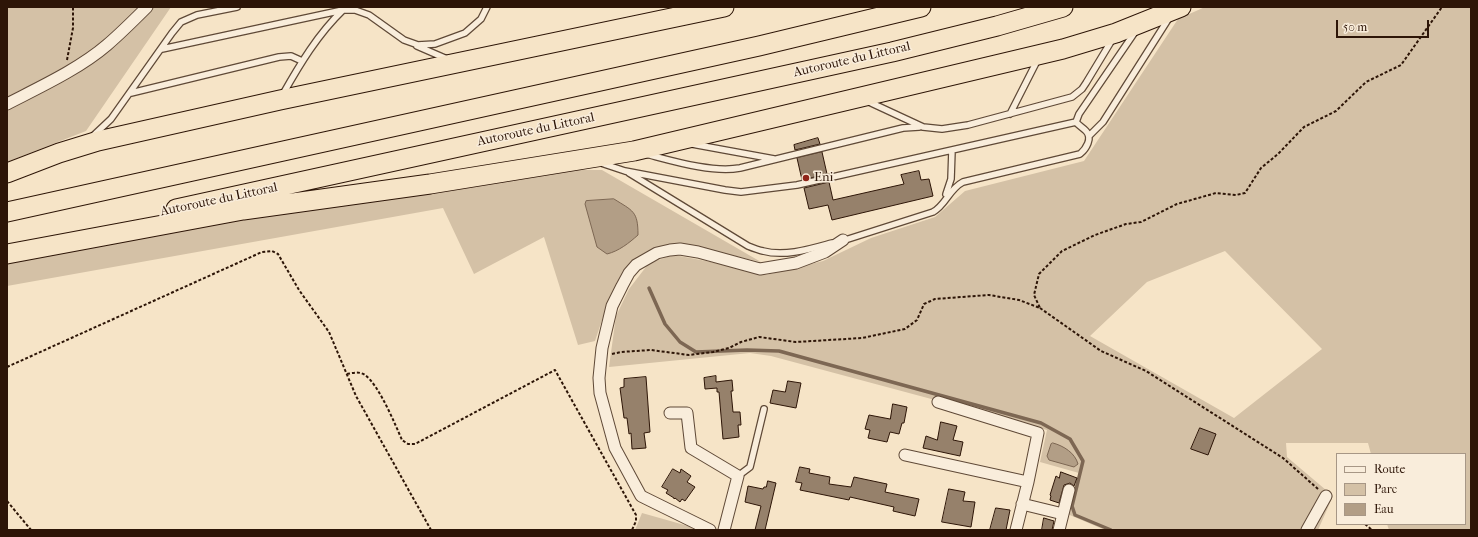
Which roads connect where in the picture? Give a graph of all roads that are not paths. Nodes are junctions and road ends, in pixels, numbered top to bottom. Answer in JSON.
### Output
{"nodes":[{"id":1,"x":147,"y":7,"type":"edge"},
{"id":2,"x":237,"y":7,"type":"edge"},
{"id":3,"x":488,"y":7,"type":"edge"},
{"id":4,"x":921,"y":7,"type":"edge"},
{"id":5,"x":1063,"y":7,"type":"edge"},
{"id":6,"x":711,"y":8,"type":"edge"},
{"id":7,"x":1177,"y":8,"type":"edge"},
{"id":8,"x":343,"y":10,"type":"junction"},
{"id":9,"x":1141,"y":23,"type":"junction"},
{"id":10,"x":1116,"y":33,"type":"junction"},
{"id":11,"x":412,"y":44,"type":"junction"},
{"id":12,"x":162,"y":49,"type":"junction"},
{"id":13,"x":1040,"y":55,"type":"junction"},
{"id":14,"x":302,"y":61,"type":"junction"},
{"id":15,"x":456,"y":64,"type":"junction"},
{"id":16,"x":131,"y":93,"type":"junction"},
{"id":17,"x":860,"y":98,"type":"junction"},
{"id":18,"x":280,"y":100,"type":"junction"},
{"id":19,"x":7,"y":104,"type":"edge"},
{"id":20,"x":1010,"y":114,"type":"junction"},
{"id":21,"x":1076,"y":122,"type":"junction"},
{"id":22,"x":923,"y":127,"type":"junction"},
{"id":23,"x":1089,"y":136,"type":"junction"},
{"id":24,"x":676,"y":142,"type":"junction"},
{"id":25,"x":79,"y":146,"type":"junction"},
{"id":26,"x":952,"y":150,"type":"junction"},
{"id":27,"x":634,"y":151,"type":"junction"},
{"id":28,"x":777,"y":159,"type":"junction"},
{"id":29,"x":563,"y":164,"type":"junction"},
{"id":30,"x":626,"y":171,"type":"junction"},
{"id":31,"x":7,"y":173,"type":"edge"},
{"id":32,"x":945,"y":200,"type":"junction"},
{"id":33,"x":7,"y":212,"type":"edge"},
{"id":34,"x":843,"y":240,"type":"junction"},
{"id":35,"x":7,"y":247,"type":"edge"},
{"id":36,"x":7,"y":254,"type":"edge"},
{"id":37,"x":938,"y":402,"type":"dead end"},
{"id":38,"x":764,"y":409,"type":"dead end"},
{"id":39,"x":670,"y":413,"type":"dead end"},
{"id":40,"x":905,"y":455,"type":"dead end"},
{"id":41,"x":738,"y":476,"type":"junction"},
{"id":42,"x":1028,"y":482,"type":"junction"},
{"id":43,"x":1069,"y":490,"type":"dead end"},
{"id":44,"x":1326,"y":496,"type":"road end"},
{"id":45,"x":1022,"y":504,"type":"junction"},
{"id":46,"x":1063,"y":514,"type":"junction"},
{"id":47,"x":710,"y":530,"type":"edge"},
{"id":48,"x":724,"y":530,"type":"edge"},
{"id":49,"x":1016,"y":530,"type":"edge"},
{"id":50,"x":1059,"y":530,"type":"edge"},
{"id":51,"x":1307,"y":530,"type":"edge"}],
"edges":[{"from":1,"to":19,"type":"street"},
{"from":2,"to":12,"type":"lane"},
{"from":3,"to":11,"type":"lane"},
{"from":4,"to":33,"type":"highway"},
{"from":5,"to":35,"type":"highway","name":"Autoroute du Littoral"},
{"from":6,"to":15,"type":"highway"},
{"from":7,"to":9,"type":"highway"},
{"from":7,"to":23,"type":"lane"},
{"from":8,"to":11,"type":"lane"},
{"from":8,"to":12,"type":"lane"},
{"from":8,"to":14,"type":"lane"},
{"from":9,"to":10,"type":"highway"},
{"from":9,"to":21,"type":"lane"},
{"from":10,"to":13,"type":"highway"},
{"from":10,"to":20,"type":"lane"},
{"from":11,"to":15,"type":"lane"},
{"from":12,"to":16,"type":"lane"},
{"from":13,"to":17,"type":"highway"},
{"from":13,"to":20,"type":"lane"},
{"from":14,"to":16,"type":"lane"},
{"from":14,"to":18,"type":"lane"},
{"from":15,"to":18,"type":"highway"},
{"from":16,"to":25,"type":"lane"},
{"from":17,"to":22,"type":"lane"},
{"from":17,"to":24,"type":"highway"},
{"from":18,"to":25,"type":"highway"},
{"from":20,"to":22,"type":"lane"},
{"from":21,"to":23,"type":"lane"},
{"from":21,"to":26,"type":"lane"},
{"from":22,"to":28,"type":"lane"},
{"from":23,"to":32,"type":"lane"},
{"from":24,"to":27,"type":"highway"},
{"from":24,"to":28,"type":"lane"},
{"from":25,"to":31,"type":"highway"},
{"from":26,"to":30,"type":"lane"},
{"from":26,"to":32,"type":"lane"},
{"from":27,"to":28,"type":"lane"},
{"from":27,"to":29,"type":"highway"},
{"from":29,"to":30,"type":"lane"},
{"from":29,"to":36,"type":"highway"},
{"from":30,"to":34,"type":"lane"},
{"from":32,"to":34,"type":"lane"},
{"from":34,"to":47,"type":"street"},
{"from":37,"to":42,"type":"street"},
{"from":38,"to":41,"type":"lane"},
{"from":39,"to":41,"type":"street"},
{"from":40,"to":42,"type":"street"},
{"from":41,"to":48,"type":"street"},
{"from":42,"to":45,"type":"street"},
{"from":43,"to":46,"type":"street"},
{"from":44,"to":51,"type":"street"},
{"from":45,"to":46,"type":"street"},
{"from":45,"to":49,"type":"street"},
{"from":46,"to":50,"type":"street"}]}
